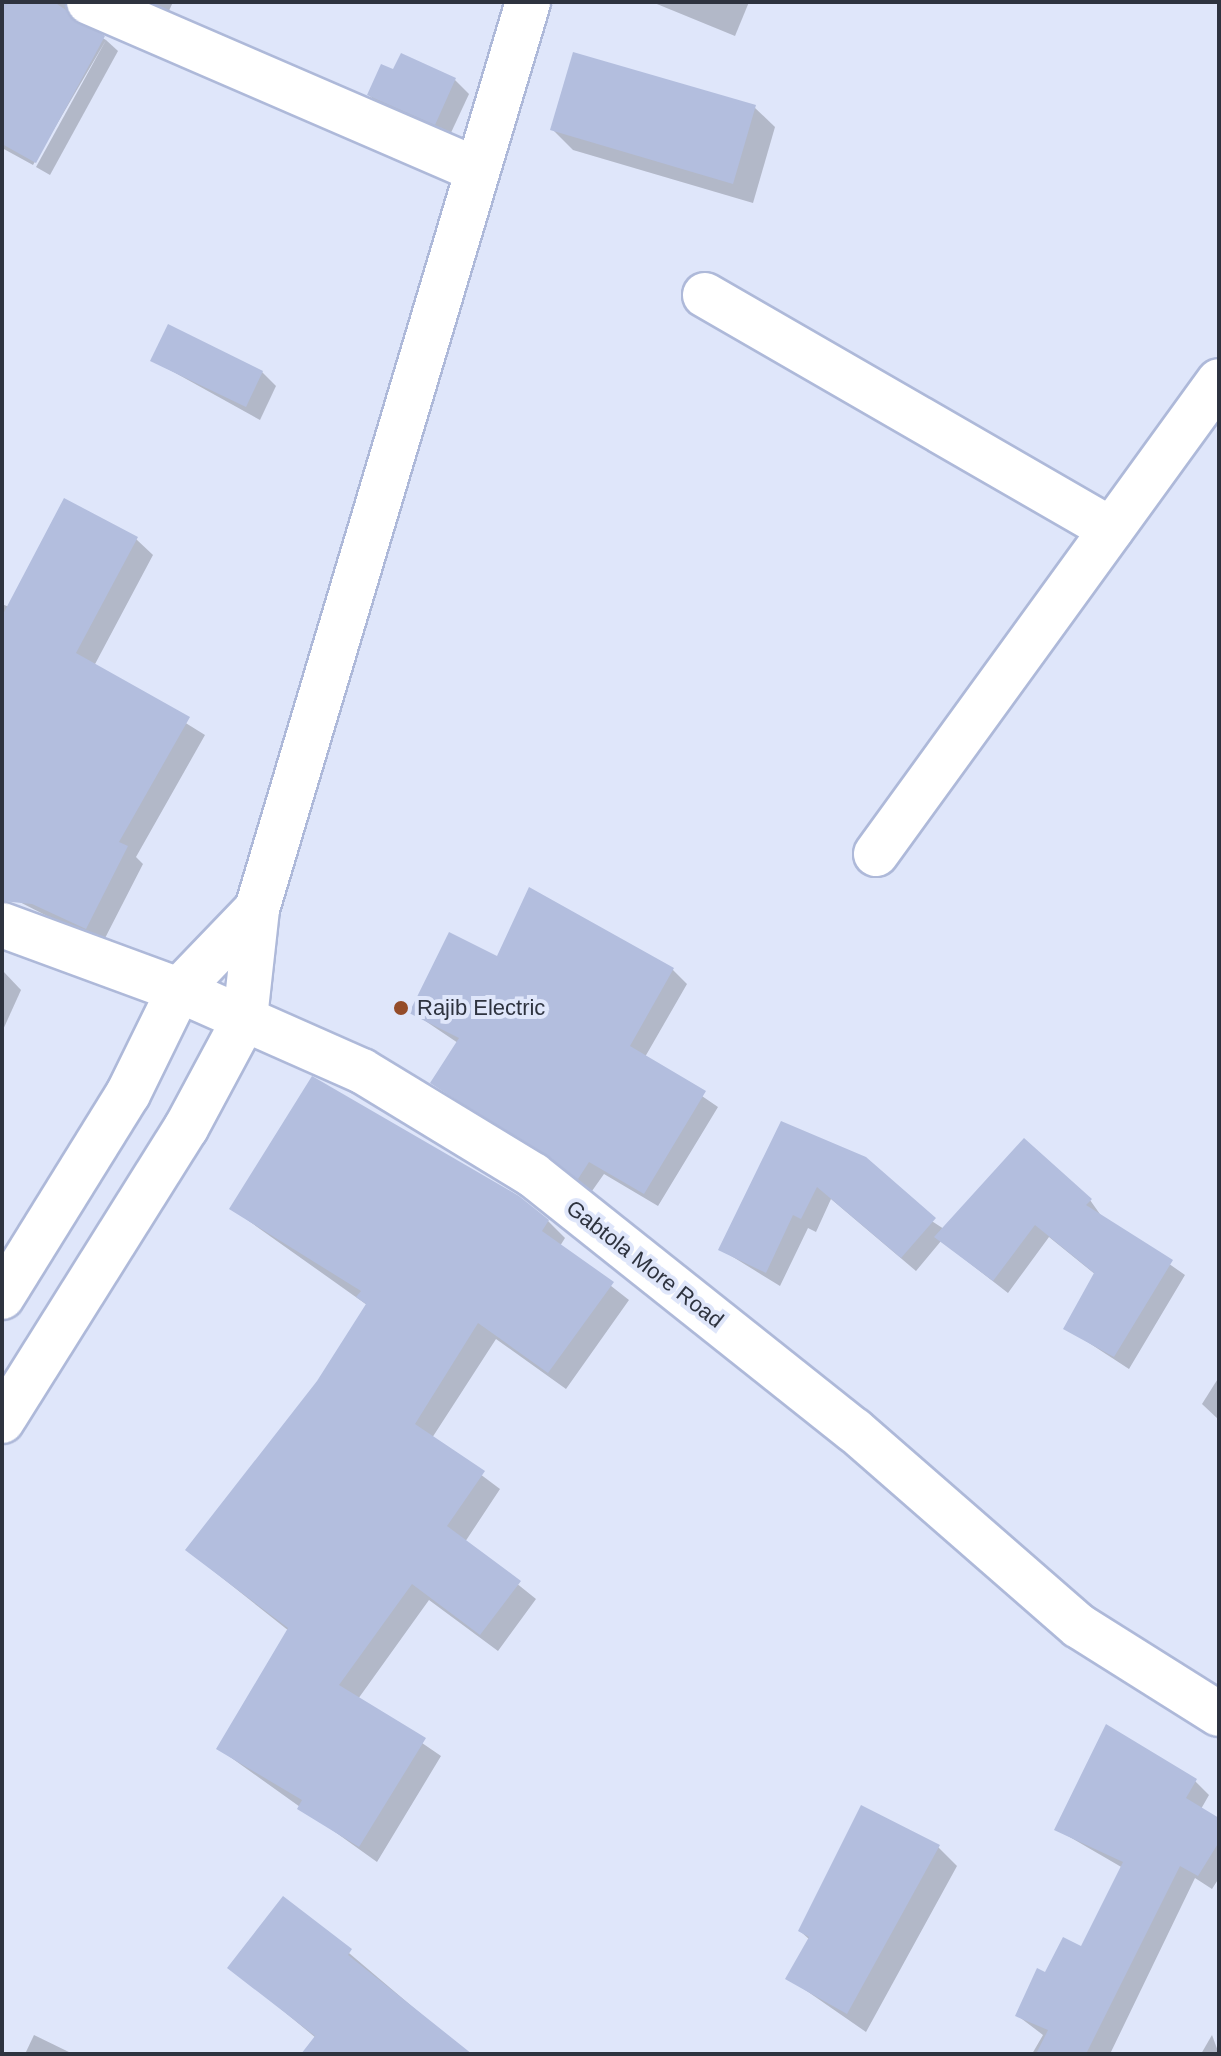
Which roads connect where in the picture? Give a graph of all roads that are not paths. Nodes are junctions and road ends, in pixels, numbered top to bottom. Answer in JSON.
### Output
{"nodes":[{"id":1,"x":89,"y":2,"type":"edge"},
{"id":2,"x":528,"y":2,"type":"edge"},
{"id":3,"x":474,"y":169,"type":"junction"},
{"id":4,"x":705,"y":295,"type":"dead end"},
{"id":5,"x":1219,"y":381,"type":"edge"},
{"id":6,"x":1111,"y":529,"type":"junction"},
{"id":7,"x":876,"y":854,"type":"dead end"},
{"id":8,"x":257,"y":909,"type":"junction"},
{"id":9,"x":2,"y":925,"type":"edge"},
{"id":10,"x":179,"y":990,"type":"junction"},
{"id":11,"x":245,"y":1018,"type":"junction"},
{"id":12,"x":2,"y":1297,"type":"edge"},
{"id":13,"x":2,"y":1421,"type":"edge"},
{"id":14,"x":1219,"y":1714,"type":"edge"}],
"edges":[{"from":1,"to":3,"type":"street"},
{"from":2,"to":3,"type":"street"},
{"from":3,"to":8,"type":"street"},
{"from":4,"to":6,"type":"street"},
{"from":5,"to":6,"type":"street"},
{"from":6,"to":7,"type":"street"},
{"from":8,"to":10,"type":"street"},
{"from":8,"to":11,"type":"street"},
{"from":9,"to":10,"type":"street","name":"Gabtola More Road"},
{"from":10,"to":11,"type":"street","name":"Gabtola More Road"},
{"from":10,"to":12,"type":"street"},
{"from":11,"to":13,"type":"street"},
{"from":11,"to":14,"type":"street","name":"Gabtola More Road"}]}
